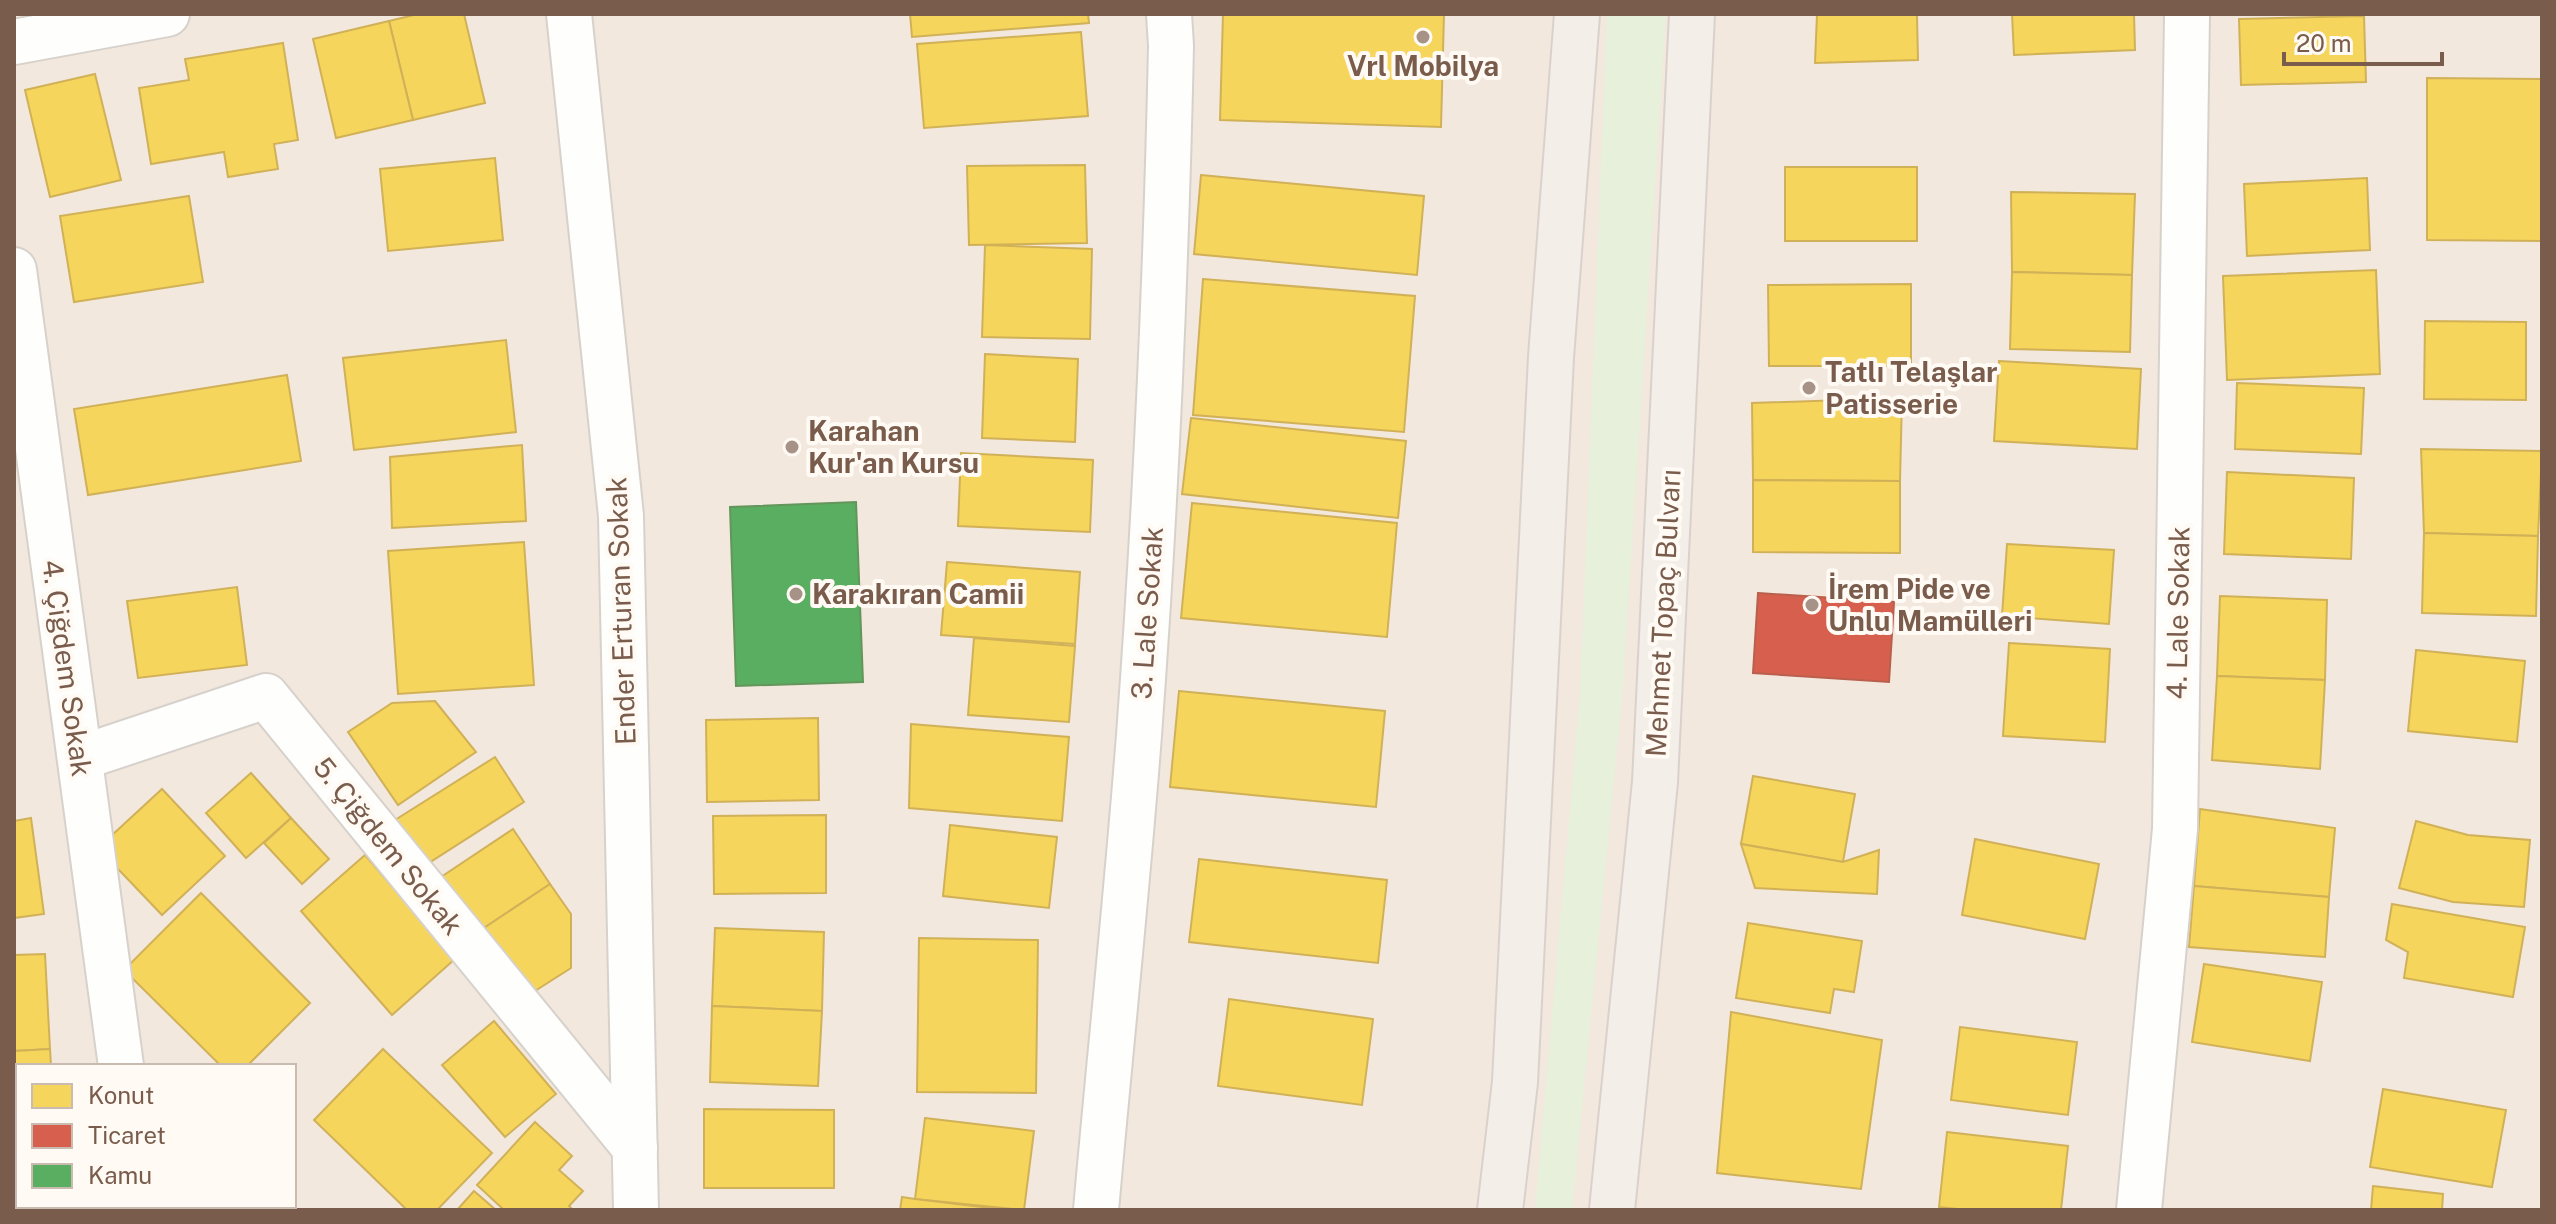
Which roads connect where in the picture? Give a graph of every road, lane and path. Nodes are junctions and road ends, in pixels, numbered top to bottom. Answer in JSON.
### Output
{"nodes":[{"id":1,"x":167,"y":14,"type":"edge"},
{"id":2,"x":569,"y":14,"type":"edge"},
{"id":3,"x":1169,"y":14,"type":"edge"},
{"id":4,"x":1577,"y":14,"type":"edge"},
{"id":5,"x":1692,"y":14,"type":"edge"},
{"id":6,"x":2187,"y":14,"type":"edge"},
{"id":7,"x":14,"y":42,"type":"edge"},
{"id":8,"x":14,"y":270,"type":"edge"},
{"id":9,"x":80,"y":758,"type":"junction"},
{"id":10,"x":121,"y":1064,"type":"edge"},
{"id":11,"x":635,"y":1148,"type":"junction"},
{"id":12,"x":636,"y":1210,"type":"edge"},
{"id":13,"x":1096,"y":1210,"type":"edge"},
{"id":14,"x":1500,"y":1210,"type":"edge"},
{"id":15,"x":1612,"y":1210,"type":"edge"},
{"id":16,"x":2139,"y":1210,"type":"edge"}],
"edges":[{"from":1,"to":7,"type":"street"},
{"from":2,"to":11,"type":"street","name":"Ender Erturan Sokak"},
{"from":3,"to":13,"type":"street","name":"3. Lale Sokak"},
{"from":4,"to":14,"type":"main road"},
{"from":5,"to":15,"type":"main road","name":"Mehmet Topaç Bulvarı"},
{"from":6,"to":16,"type":"street","name":"4. Lale Sokak"},
{"from":8,"to":9,"type":"street","name":"4. Çiğdem Sokak"},
{"from":9,"to":10,"type":"street","name":"4. Çiğdem Sokak"},
{"from":9,"to":11,"type":"street","name":"5. Çiğdem Sokak"},
{"from":11,"to":12,"type":"street","name":"Ender Erturan Sokak"}]}
